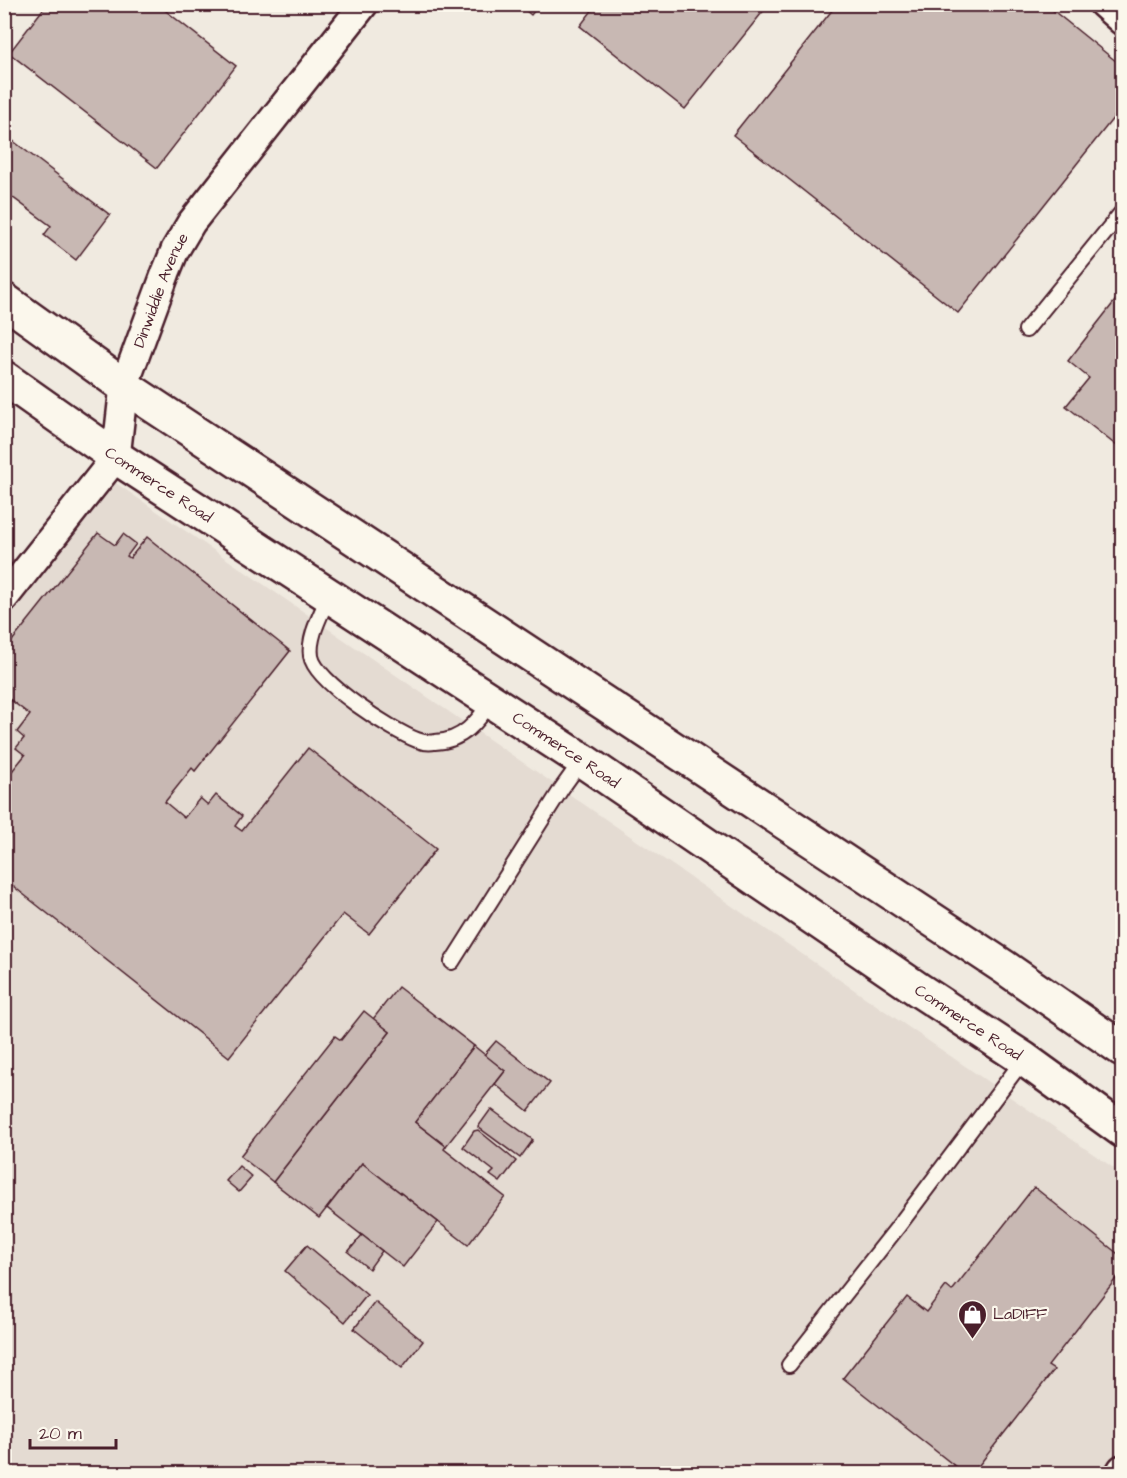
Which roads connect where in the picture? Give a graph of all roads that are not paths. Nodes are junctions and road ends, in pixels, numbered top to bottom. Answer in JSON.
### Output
{"nodes":[{"id":1,"x":364,"y":4,"type":"edge"},
{"id":2,"x":1102,"y":4,"type":"edge"},
{"id":3,"x":1122,"y":21,"type":"edge"},
{"id":4,"x":1122,"y":212,"type":"edge"},
{"id":5,"x":4,"y":300,"type":"edge"},
{"id":6,"x":1026,"y":330,"type":"dead end"},
{"id":7,"x":4,"y":378,"type":"edge"},
{"id":8,"x":124,"y":386,"type":"junction"},
{"id":9,"x":116,"y":457,"type":"junction"},
{"id":10,"x":329,"y":595,"type":"junction"},
{"id":11,"x":4,"y":598,"type":"edge"},
{"id":12,"x":492,"y":701,"type":"junction"},
{"id":13,"x":582,"y":760,"type":"junction"},
{"id":14,"x":452,"y":962,"type":"dead end"},
{"id":15,"x":1122,"y":1049,"type":"edge"},
{"id":16,"x":1024,"y":1059,"type":"junction"},
{"id":17,"x":1122,"y":1130,"type":"edge"},
{"id":18,"x":789,"y":1365,"type":"dead end"},
{"id":19,"x":1122,"y":1469,"type":"edge"},
{"id":20,"x":1119,"y":1473,"type":"edge"}],
"edges":[{"from":1,"to":8,"type":"street","name":"Dinwiddie Avenue"},
{"from":2,"to":3,"type":"street"},
{"from":4,"to":6,"type":"lane"},
{"from":5,"to":8,"type":"main road"},
{"from":7,"to":9,"type":"main road","name":"Commerce Road"},
{"from":8,"to":9,"type":"street","name":"Dinwiddie Avenue"},
{"from":8,"to":15,"type":"main road"},
{"from":9,"to":10,"type":"main road","name":"Commerce Road"},
{"from":9,"to":11,"type":"street"},
{"from":10,"to":12,"type":"main road","name":"Commerce Road"},
{"from":10,"to":12,"type":"lane"},
{"from":12,"to":13,"type":"main road","name":"Commerce Road"},
{"from":13,"to":14,"type":"lane"},
{"from":13,"to":16,"type":"main road","name":"Commerce Road"},
{"from":16,"to":17,"type":"main road","name":"Commerce Road"},
{"from":16,"to":18,"type":"lane"},
{"from":19,"to":20,"type":"street"}]}
